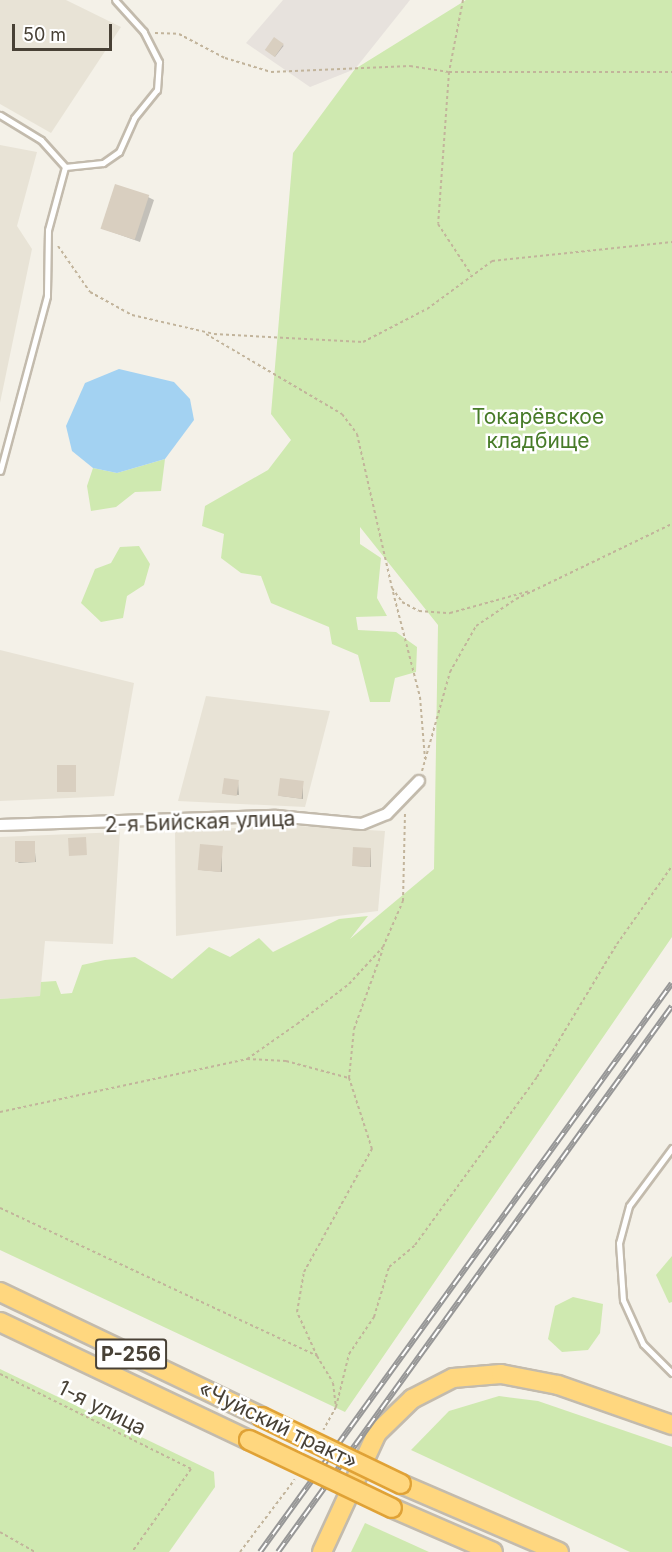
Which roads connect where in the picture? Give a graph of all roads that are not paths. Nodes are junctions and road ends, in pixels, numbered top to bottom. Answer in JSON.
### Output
{"nodes":[{"id":1,"x":115,"y":0,"type":"edge"},
{"id":2,"x":0,"y":114,"type":"edge"},
{"id":3,"x":65,"y":167,"type":"junction"},
{"id":4,"x":0,"y":471,"type":"edge"},
{"id":5,"x":419,"y":781,"type":"road end"},
{"id":6,"x":0,"y":825,"type":"edge"},
{"id":7,"x":672,"y":1148,"type":"edge"},
{"id":8,"x":0,"y":1292,"type":"edge"},
{"id":9,"x":0,"y":1322,"type":"edge"},
{"id":10,"x":672,"y":1373,"type":"edge"},
{"id":11,"x":672,"y":1425,"type":"edge"},
{"id":12,"x":322,"y":1552,"type":"edge"},
{"id":13,"x":493,"y":1552,"type":"edge"},
{"id":14,"x":559,"y":1552,"type":"edge"}],
"edges":[{"from":1,"to":3,"type":"lane"},
{"from":2,"to":3,"type":"lane"},
{"from":3,"to":4,"type":"lane"},
{"from":5,"to":6,"type":"street","name":"2-я Бийская улица"},
{"from":7,"to":10,"type":"lane"},
{"from":8,"to":14,"type":"highway","name":"«Чуйский тракт»","number":"Р-256","bridge":true},
{"from":9,"to":13,"type":"highway","name":"«Чуйский тракт»","number":"Р-256","bridge":true},
{"from":11,"to":12,"type":"highway"}]}
